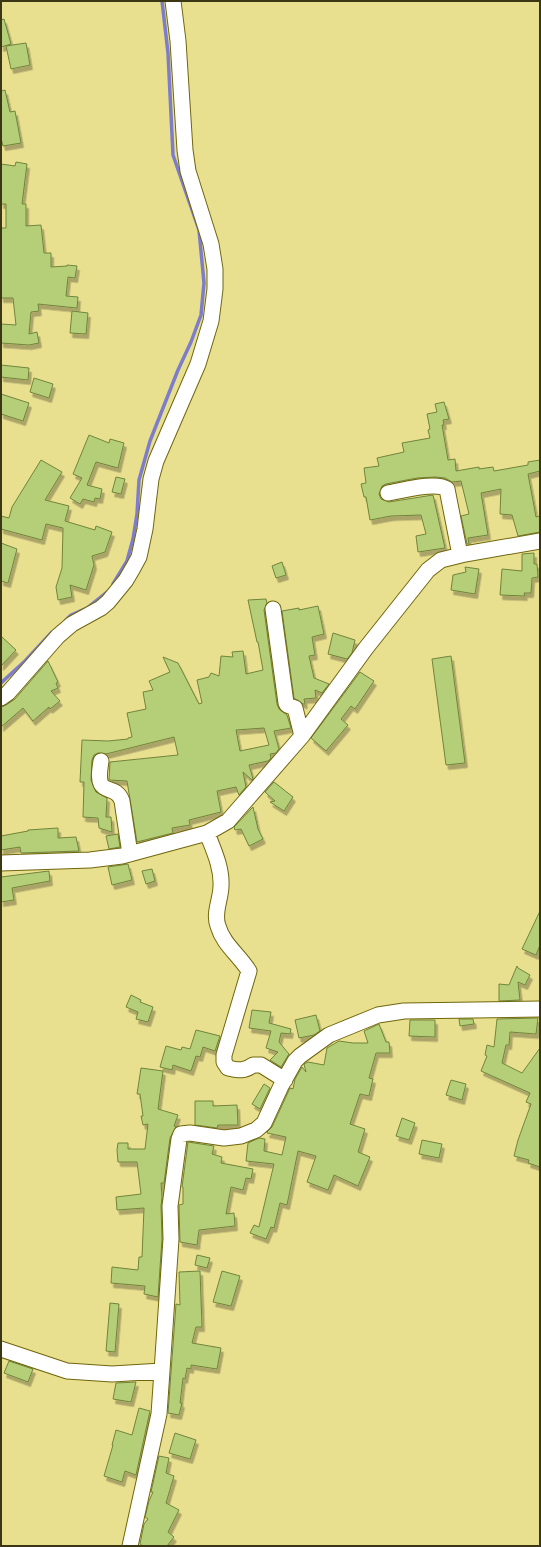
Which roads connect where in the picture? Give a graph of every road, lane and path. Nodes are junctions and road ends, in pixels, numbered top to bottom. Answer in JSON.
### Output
{"nodes":[{"id":1,"x":173,"y":1,"type":"edge"},
{"id":2,"x":388,"y":493,"type":"dead end"},
{"id":3,"x":540,"y":541,"type":"edge"},
{"id":4,"x":460,"y":555,"type":"junction"},
{"id":5,"x":273,"y":609,"type":"dead end"},
{"id":6,"x":1,"y":698,"type":"edge"},
{"id":7,"x":302,"y":736,"type":"junction"},
{"id":8,"x":101,"y":762,"type":"dead end"},
{"id":9,"x":207,"y":833,"type":"junction"},
{"id":10,"x":130,"y":854,"type":"junction"},
{"id":11,"x":1,"y":863,"type":"edge"},
{"id":12,"x":540,"y":1009,"type":"edge"},
{"id":13,"x":285,"y":1080,"type":"junction"},
{"id":14,"x":1,"y":1349,"type":"edge"},
{"id":15,"x":162,"y":1371,"type":"junction"},
{"id":16,"x":130,"y":1546,"type":"edge"}],
"edges":[{"from":1,"to":6,"type":"street"},
{"from":2,"to":4,"type":"street"},
{"from":3,"to":4,"type":"street"},
{"from":4,"to":7,"type":"street"},
{"from":5,"to":7,"type":"street"},
{"from":7,"to":9,"type":"street"},
{"from":8,"to":10,"type":"street"},
{"from":9,"to":10,"type":"street"},
{"from":9,"to":13,"type":"street"},
{"from":10,"to":11,"type":"street"},
{"from":12,"to":13,"type":"street"},
{"from":13,"to":15,"type":"street"},
{"from":14,"to":15,"type":"street"},
{"from":15,"to":16,"type":"street"}]}
